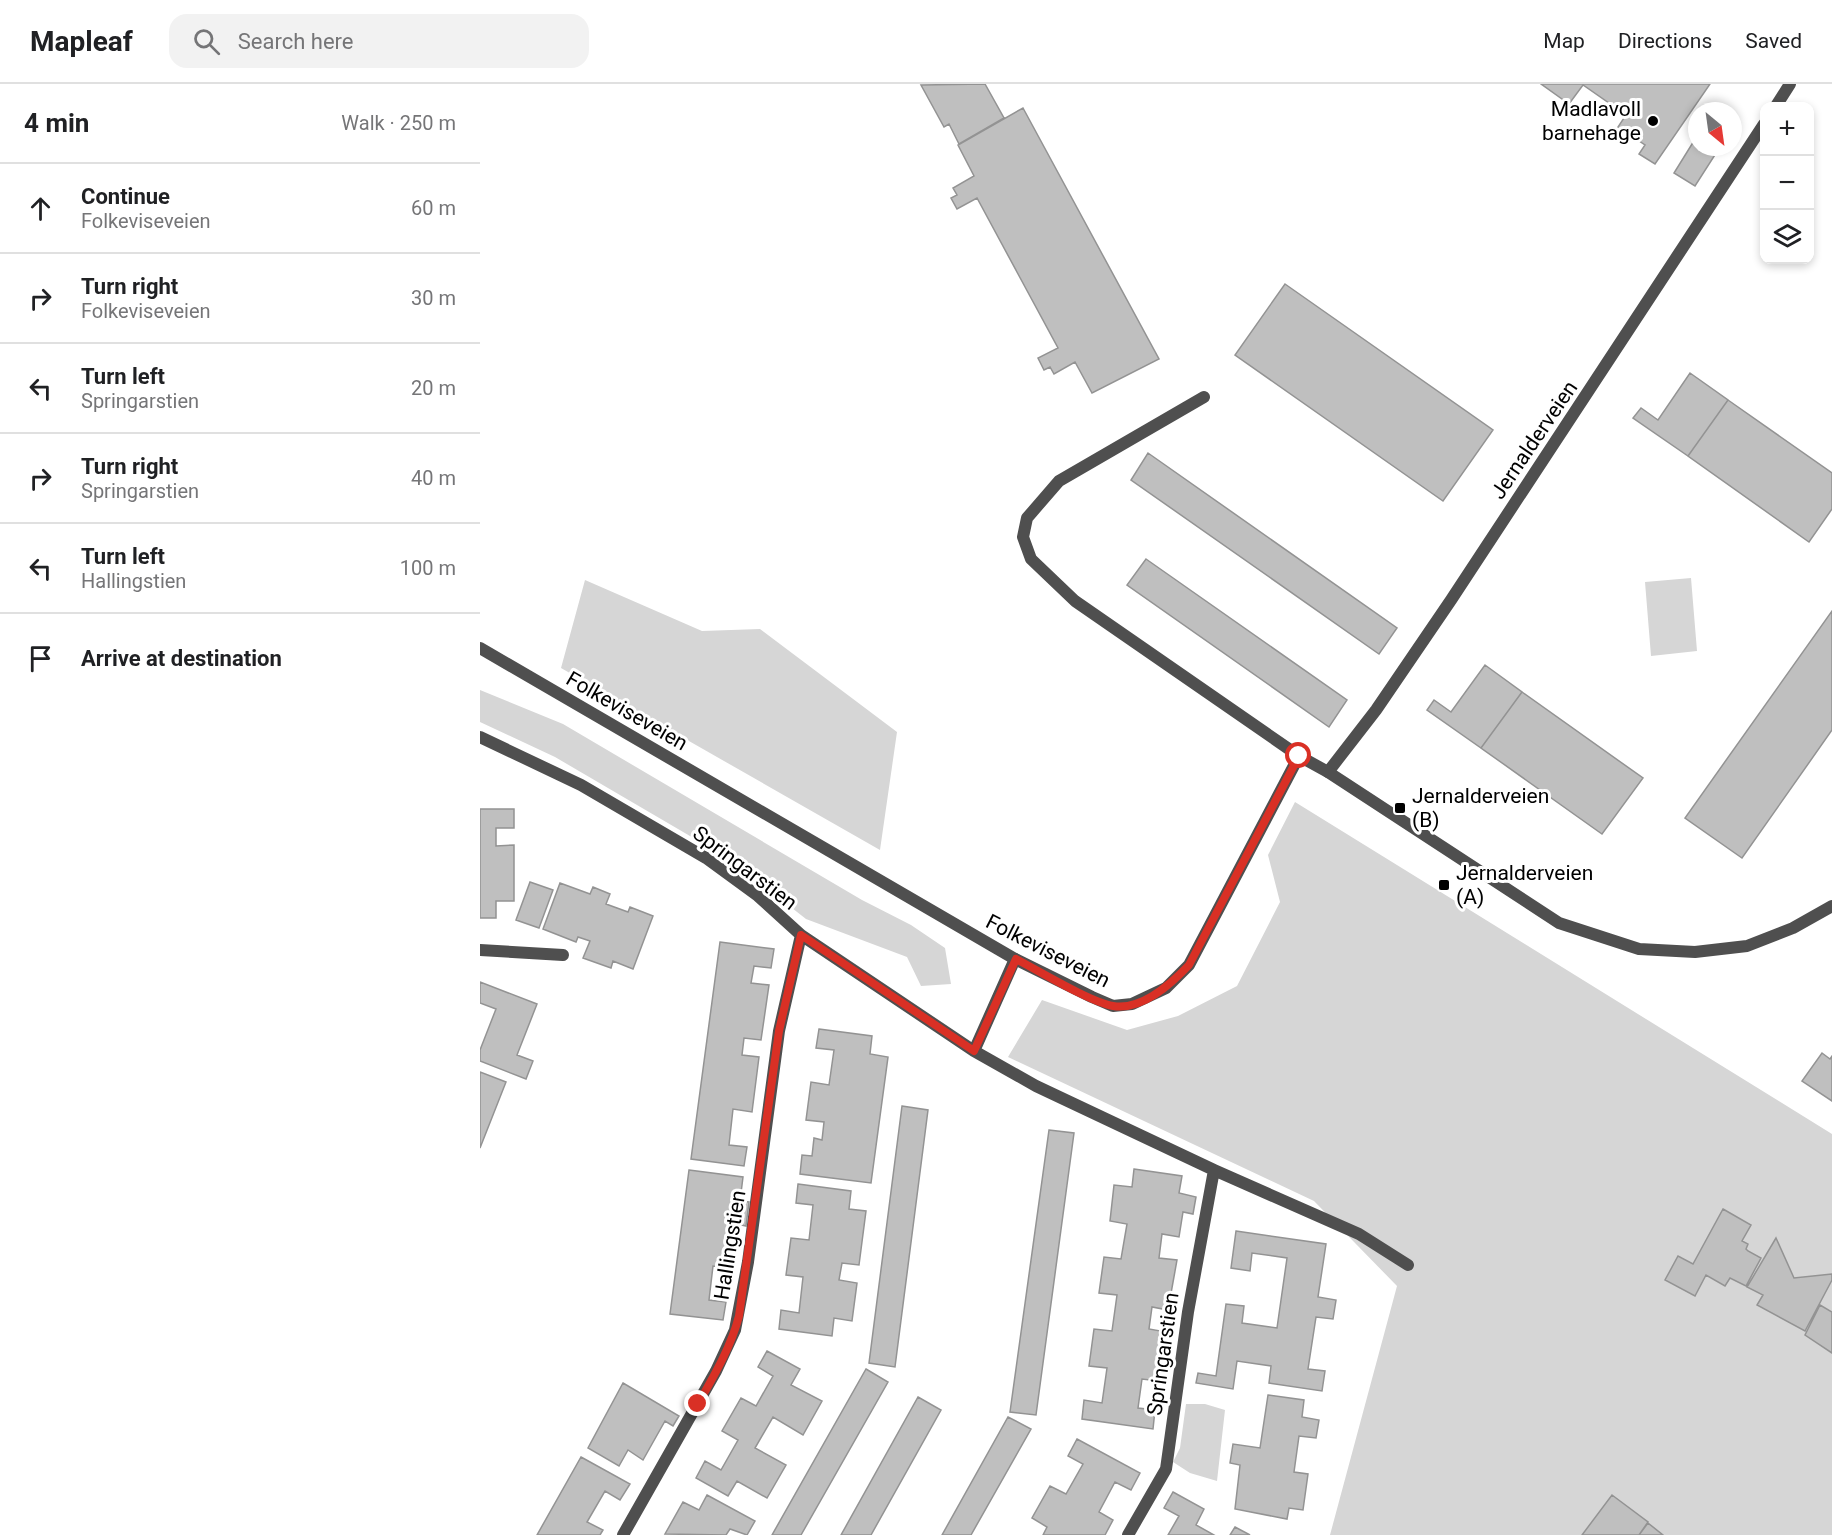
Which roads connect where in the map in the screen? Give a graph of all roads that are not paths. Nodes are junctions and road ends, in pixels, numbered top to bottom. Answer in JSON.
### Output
{"nodes":[{"id":1,"x":1790,"y":84,"type":"edge"},
{"id":2,"x":1779,"y":102,"type":"edge"},
{"id":3,"x":1760,"y":130,"type":"edge"},
{"id":4,"x":1204,"y":397,"type":"dead end"},
{"id":5,"x":480,"y":648,"type":"edge"},
{"id":6,"x":480,"y":737,"type":"edge"},
{"id":7,"x":1299,"y":756,"type":"junction"},
{"id":8,"x":1328,"y":772,"type":"junction"},
{"id":9,"x":1832,"y":906,"type":"edge"},
{"id":10,"x":801,"y":935,"type":"junction"},
{"id":11,"x":480,"y":950,"type":"edge"},
{"id":12,"x":563,"y":955,"type":"dead end"},
{"id":13,"x":1016,"y":959,"type":"junction"},
{"id":14,"x":974,"y":1051,"type":"junction"},
{"id":15,"x":1214,"y":1170,"type":"junction"},
{"id":16,"x":1408,"y":1265,"type":"dead end"},
{"id":17,"x":623,"y":1535,"type":"edge"},
{"id":18,"x":1128,"y":1535,"type":"edge"}],
"edges":[{"from":1,"to":2,"type":"street"},
{"from":3,"to":8,"type":"street","name":"Jernalderveien"},
{"from":4,"to":7,"type":"street"},
{"from":5,"to":13,"type":"street","name":"Folkeviseveien"},
{"from":6,"to":10,"type":"street","name":"Springarstien"},
{"from":7,"to":8,"type":"street"},
{"from":7,"to":13,"type":"street","name":"Folkeviseveien"},
{"from":8,"to":9,"type":"street"},
{"from":10,"to":14,"type":"street","name":"Springarstien"},
{"from":10,"to":17,"type":"street","name":"Hallingstien"},
{"from":11,"to":12,"type":"street"},
{"from":13,"to":14,"type":"street"},
{"from":14,"to":15,"type":"street","name":"Springarstien"},
{"from":15,"to":16,"type":"street","name":"Springarstien"},
{"from":15,"to":18,"type":"street","name":"Springarstien"}]}
